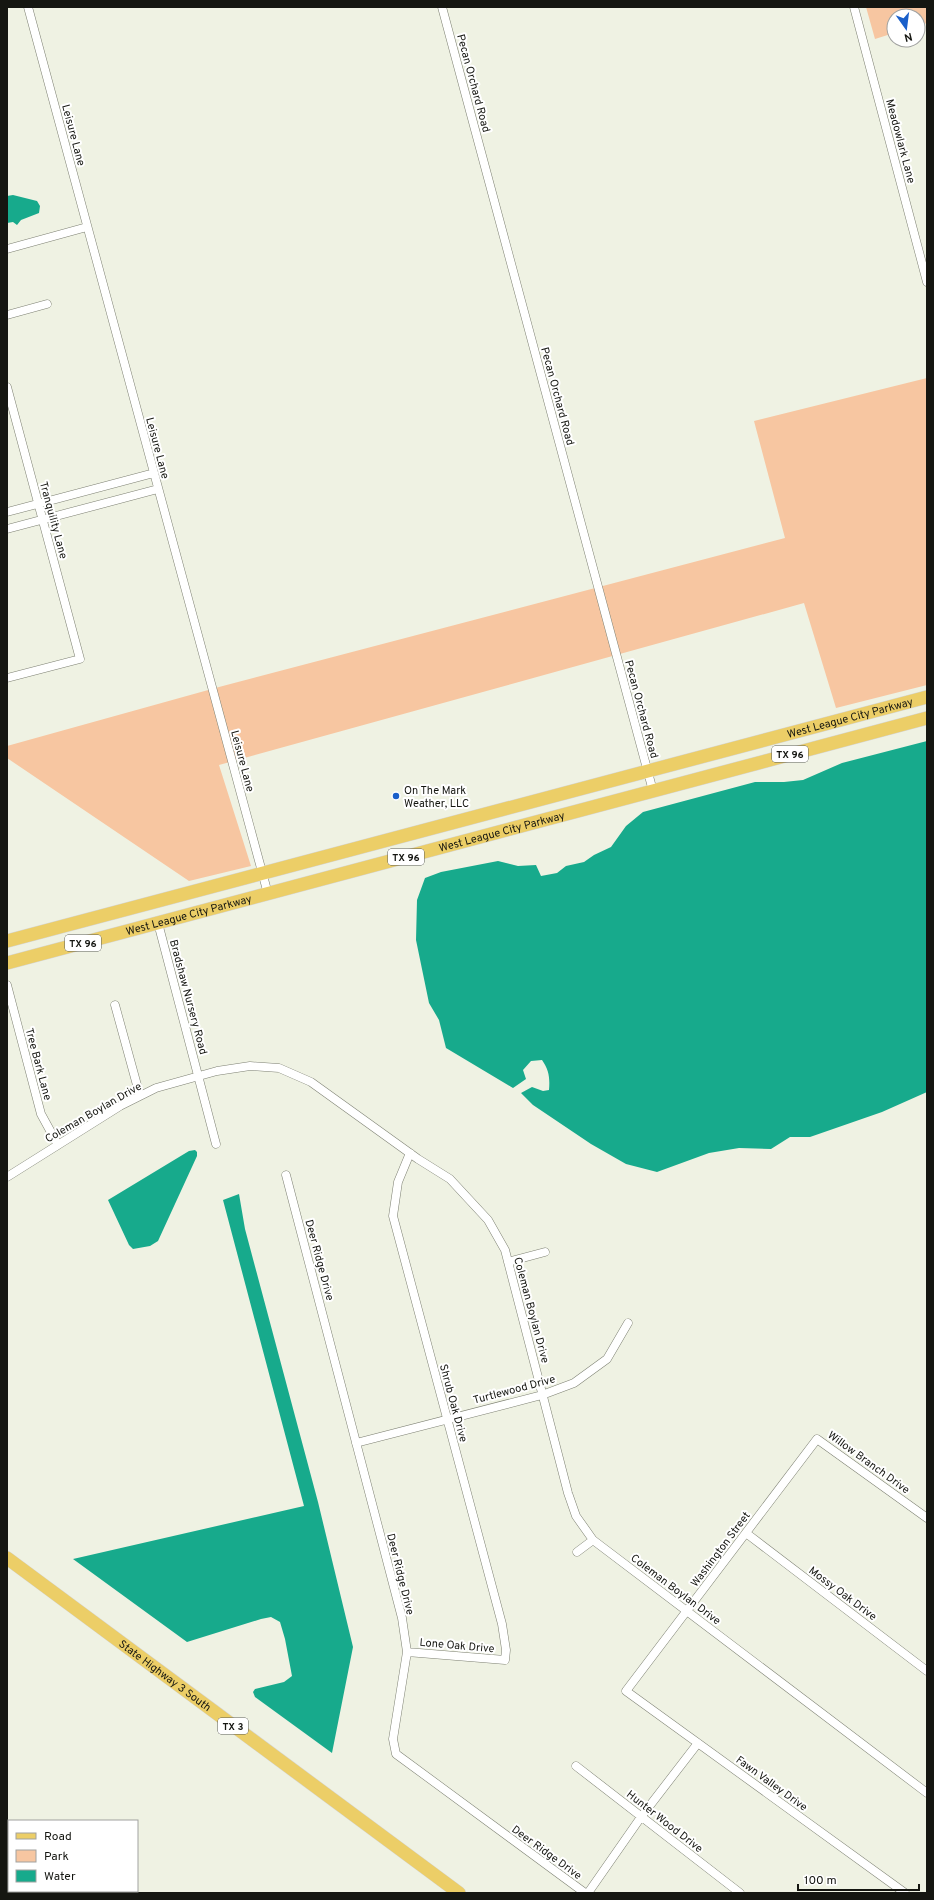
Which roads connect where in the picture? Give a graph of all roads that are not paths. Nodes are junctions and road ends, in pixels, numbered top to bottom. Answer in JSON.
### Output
{"nodes":[{"id":1,"x":28,"y":7,"type":"edge"},
{"id":2,"x":442,"y":7,"type":"edge"},
{"id":3,"x":854,"y":7,"type":"edge"},
{"id":4,"x":87,"y":227,"type":"junction"},
{"id":5,"x":7,"y":249,"type":"edge"},
{"id":6,"x":927,"y":282,"type":"edge"},
{"id":7,"x":47,"y":304,"type":"dead end"},
{"id":8,"x":7,"y":315,"type":"edge"},
{"id":9,"x":7,"y":387,"type":"edge"},
{"id":10,"x":154,"y":473,"type":"junction"},
{"id":11,"x":158,"y":489,"type":"junction"},
{"id":12,"x":38,"y":504,"type":"junction"},
{"id":13,"x":7,"y":512,"type":"edge"},
{"id":14,"x":43,"y":520,"type":"junction"},
{"id":15,"x":7,"y":529,"type":"edge"},
{"id":16,"x":7,"y":678,"type":"edge"},
{"id":17,"x":927,"y":697,"type":"edge"},
{"id":18,"x":927,"y":718,"type":"edge"},
{"id":19,"x":648,"y":770,"type":"junction"},
{"id":20,"x":653,"y":791,"type":"junction"},
{"id":21,"x":262,"y":874,"type":"junction"},
{"id":22,"x":268,"y":894,"type":"junction"},
{"id":23,"x":158,"y":924,"type":"junction"},
{"id":24,"x":7,"y":941,"type":"edge"},
{"id":25,"x":7,"y":963,"type":"edge"},
{"id":26,"x":7,"y":985,"type":"edge"},
{"id":27,"x":114,"y":1005,"type":"dead end"},
{"id":28,"x":198,"y":1076,"type":"junction"},
{"id":29,"x":140,"y":1096,"type":"junction"},
{"id":30,"x":216,"y":1144,"type":"dead end"},
{"id":31,"x":58,"y":1145,"type":"junction"},
{"id":32,"x":410,"y":1153,"type":"junction"},
{"id":33,"x":286,"y":1175,"type":"dead end"},
{"id":34,"x":7,"y":1177,"type":"edge"},
{"id":35,"x":545,"y":1252,"type":"dead end"},
{"id":36,"x":508,"y":1262,"type":"junction"},
{"id":37,"x":628,"y":1322,"type":"dead end"},
{"id":38,"x":542,"y":1395,"type":"junction"},
{"id":39,"x":447,"y":1419,"type":"junction"},
{"id":40,"x":817,"y":1439,"type":"joint"},
{"id":41,"x":356,"y":1443,"type":"junction"},
{"id":42,"x":927,"y":1518,"type":"edge"},
{"id":43,"x":746,"y":1533,"type":"junction"},
{"id":44,"x":593,"y":1540,"type":"junction"},
{"id":45,"x":578,"y":1552,"type":"dead end"},
{"id":46,"x":7,"y":1558,"type":"edge"},
{"id":47,"x":687,"y":1611,"type":"junction"},
{"id":48,"x":406,"y":1652,"type":"junction"},
{"id":49,"x":505,"y":1660,"type":"joint"},
{"id":50,"x":927,"y":1671,"type":"edge"},
{"id":51,"x":626,"y":1691,"type":"joint"},
{"id":52,"x":698,"y":1743,"type":"junction"},
{"id":53,"x":576,"y":1766,"type":"dead end"},
{"id":54,"x":927,"y":1793,"type":"edge"},
{"id":55,"x":641,"y":1817,"type":"junction"},
{"id":56,"x":459,"y":1893,"type":"edge"},
{"id":57,"x":584,"y":1893,"type":"edge"},
{"id":58,"x":588,"y":1893,"type":"edge"},
{"id":59,"x":740,"y":1893,"type":"edge"},
{"id":60,"x":905,"y":1893,"type":"edge"}],
"edges":[{"from":1,"to":4,"type":"street","name":"Leisure Lane"},
{"from":2,"to":19,"type":"street","name":"Pecan Orchard Road"},
{"from":3,"to":6,"type":"street","name":"Meadowlark Lane"},
{"from":4,"to":5,"type":"street"},
{"from":4,"to":10,"type":"street","name":"Leisure Lane"},
{"from":7,"to":8,"type":"street"},
{"from":9,"to":12,"type":"street","name":"Tranquility Lane"},
{"from":10,"to":11,"type":"street","name":"Leisure Lane"},
{"from":10,"to":12,"type":"street"},
{"from":11,"to":14,"type":"street"},
{"from":11,"to":21,"type":"street","name":"Leisure Lane"},
{"from":12,"to":13,"type":"street"},
{"from":12,"to":14,"type":"street","name":"Tranquility Lane"},
{"from":14,"to":15,"type":"street"},
{"from":14,"to":16,"type":"street","name":"Tranquility Lane"},
{"from":17,"to":19,"type":"main road","name":"West League City Parkway","number":"TX 96"},
{"from":18,"to":20,"type":"main road","name":"West League City Parkway","number":"TX 96"},
{"from":19,"to":20,"type":"street","name":"Pecan Orchard Road"},
{"from":19,"to":21,"type":"main road","name":"West League City Parkway","number":"TX 96"},
{"from":20,"to":22,"type":"main road","name":"West League City Parkway","number":"TX 96"},
{"from":21,"to":22,"type":"street","name":"Leisure Lane"},
{"from":21,"to":24,"type":"main road","name":"West League City Parkway","number":"TX 96"},
{"from":22,"to":23,"type":"main road","name":"West League City Parkway","number":"TX 96"},
{"from":23,"to":25,"type":"main road","name":"West League City Parkway","number":"TX 96"},
{"from":23,"to":28,"type":"street","name":"Bradshaw Nursery Road"},
{"from":26,"to":31,"type":"street","name":"Tree Bark Lane"},
{"from":27,"to":29,"type":"street"},
{"from":28,"to":29,"type":"street","name":"Coleman Boylan Drive"},
{"from":28,"to":30,"type":"street","name":"Bradshaw Nursery Road"},
{"from":28,"to":32,"type":"street","name":"Coleman Boylan Drive"},
{"from":29,"to":31,"type":"street","name":"Coleman Boylan Drive"},
{"from":31,"to":34,"type":"street","name":"Coleman Boylan Drive"},
{"from":32,"to":36,"type":"street","name":"Coleman Boylan Drive"},
{"from":32,"to":39,"type":"street","name":"Shrub Oak Drive"},
{"from":33,"to":41,"type":"street","name":"Deer Ridge Drive"},
{"from":35,"to":36,"type":"street"},
{"from":36,"to":38,"type":"street","name":"Coleman Boylan Drive"},
{"from":37,"to":38,"type":"street","name":"Turtlewood Drive"},
{"from":38,"to":39,"type":"street","name":"Turtlewood Drive"},
{"from":38,"to":44,"type":"street","name":"Coleman Boylan Drive"},
{"from":39,"to":41,"type":"street","name":"Turtlewood Drive"},
{"from":39,"to":49,"type":"street","name":"Shrub Oak Drive"},
{"from":40,"to":42,"type":"street","name":"Willow Branch Drive"},
{"from":40,"to":43,"type":"street","name":"Washington Street"},
{"from":41,"to":48,"type":"street","name":"Deer Ridge Drive"},
{"from":43,"to":47,"type":"street","name":"Washington Street"},
{"from":43,"to":50,"type":"street","name":"Mossy Oak Drive"},
{"from":44,"to":45,"type":"street"},
{"from":44,"to":47,"type":"street","name":"Coleman Boylan Drive"},
{"from":46,"to":56,"type":"main road","name":"State Highway 3 South","number":"TX 3"},
{"from":47,"to":51,"type":"street","name":"Washington Street"},
{"from":47,"to":54,"type":"street","name":"Coleman Boylan Drive"},
{"from":48,"to":49,"type":"street","name":"Lone Oak Drive"},
{"from":48,"to":57,"type":"street","name":"Deer Ridge Drive"},
{"from":51,"to":52,"type":"street","name":"Fawn Valley Drive"},
{"from":52,"to":55,"type":"street"},
{"from":52,"to":60,"type":"street","name":"Fawn Valley Drive"},
{"from":53,"to":55,"type":"street","name":"Hunter Wood Drive"},
{"from":55,"to":58,"type":"street"},
{"from":55,"to":59,"type":"street","name":"Hunter Wood Drive"}]}
